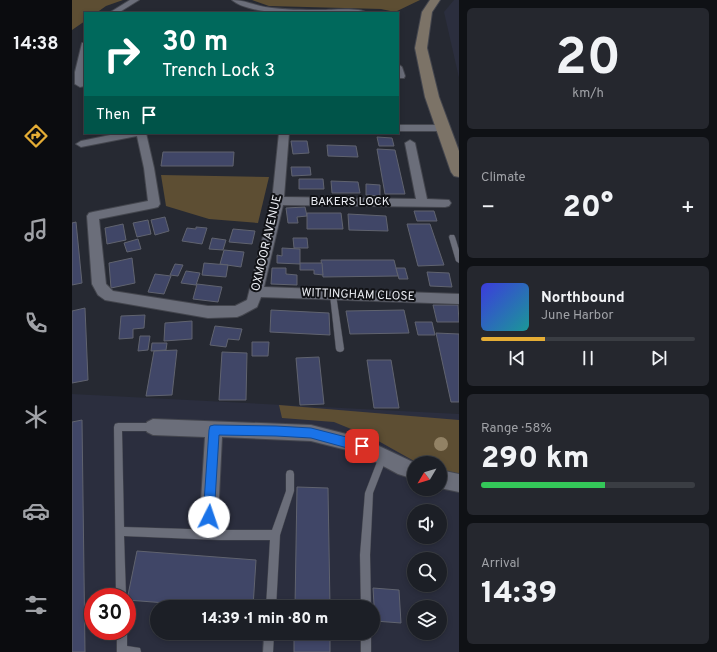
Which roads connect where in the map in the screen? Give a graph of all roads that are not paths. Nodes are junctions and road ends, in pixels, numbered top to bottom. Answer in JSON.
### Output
{"nodes":[{"id":1,"x":135,"y":0,"type":"edge"},
{"id":2,"x":236,"y":0,"type":"edge"},
{"id":3,"x":435,"y":0,"type":"edge"},
{"id":4,"x":114,"y":12,"type":"edge"},
{"id":5,"x":300,"y":12,"type":"edge"},
{"id":6,"x":349,"y":12,"type":"edge"},
{"id":7,"x":84,"y":50,"type":"edge"},
{"id":8,"x":84,"y":83,"type":"edge"},
{"id":9,"x":399,"y":128,"type":"edge"},
{"id":10,"x":443,"y":128,"type":"junction"},
{"id":11,"x":130,"y":134,"type":"edge"},
{"id":12,"x":141,"y":134,"type":"edge"},
{"id":13,"x":284,"y":134,"type":"edge"},
{"id":14,"x":410,"y":143,"type":"dead end"},
{"id":15,"x":81,"y":144,"type":"dead end"},
{"id":16,"x":459,"y":172,"type":"edge"},
{"id":17,"x":278,"y":201,"type":"junction"},
{"id":18,"x":422,"y":202,"type":"junction"},
{"id":19,"x":445,"y":204,"type":"dead end"},
{"id":20,"x":452,"y":237,"type":"dead end"},
{"id":21,"x":459,"y":261,"type":"edge"},
{"id":22,"x":256,"y":292,"type":"junction"},
{"id":23,"x":333,"y":295,"type":"junction"},
{"id":24,"x":459,"y":298,"type":"edge"},
{"id":25,"x":340,"y":349,"type":"dead end"},
{"id":26,"x":153,"y":427,"type":"joint"},
{"id":27,"x":214,"y":430,"type":"junction"},
{"id":28,"x":383,"y":457,"type":"junction"},
{"id":29,"x":407,"y":468,"type":"edge"},
{"id":30,"x":290,"y":474,"type":"dead end"},
{"id":31,"x":447,"y":481,"type":"edge"},
{"id":32,"x":459,"y":484,"type":"edge"},
{"id":33,"x":209,"y":517,"type":"dead end"},
{"id":34,"x":120,"y":531,"type":"junction"},
{"id":35,"x":275,"y":535,"type":"junction"},
{"id":36,"x":121,"y":588,"type":"edge"},
{"id":37,"x":271,"y":600,"type":"edge"},
{"id":38,"x":366,"y":600,"type":"edge"},
{"id":39,"x":122,"y":640,"type":"edge"},
{"id":40,"x":269,"y":640,"type":"edge"},
{"id":41,"x":366,"y":640,"type":"edge"},
{"id":42,"x":136,"y":652,"type":"edge"},
{"id":43,"x":268,"y":652,"type":"edge"},
{"id":44,"x":366,"y":652,"type":"edge"}],
"edges":[{"from":1,"to":4,"type":"street"},
{"from":2,"to":5,"type":"street"},
{"from":3,"to":10,"type":"street"},
{"from":5,"to":6,"type":"street"},
{"from":7,"to":8,"type":"street"},
{"from":9,"to":10,"type":"street"},
{"from":10,"to":16,"type":"street"},
{"from":11,"to":15,"type":"street"},
{"from":12,"to":22,"type":"street","name":"OXMOOR AVENUE"},
{"from":13,"to":17,"type":"street","name":"OXMOOR AVENUE"},
{"from":14,"to":18,"type":"street"},
{"from":17,"to":18,"type":"street","name":"BAKERS LOCK"},
{"from":17,"to":22,"type":"street","name":"OXMOOR AVENUE"},
{"from":18,"to":19,"type":"street","name":"BAKERS LOCK"},
{"from":20,"to":21,"type":"lane"},
{"from":22,"to":23,"type":"street","name":"WITTINGHAM CLOSE"},
{"from":23,"to":24,"type":"street","name":"WITTINGHAM CLOSE"},
{"from":23,"to":25,"type":"lane"},
{"from":26,"to":27,"type":"street"},
{"from":26,"to":34,"type":"lane"},
{"from":27,"to":28,"type":"street"},
{"from":27,"to":33,"type":"street"},
{"from":28,"to":29,"type":"street"},
{"from":28,"to":38,"type":"lane"},
{"from":30,"to":35,"type":"lane"},
{"from":31,"to":32,"type":"street"},
{"from":34,"to":35,"type":"lane"},
{"from":34,"to":36,"type":"lane"},
{"from":35,"to":37,"type":"lane"},
{"from":39,"to":42,"type":"lane"},
{"from":40,"to":43,"type":"lane"},
{"from":41,"to":44,"type":"lane"}]}
